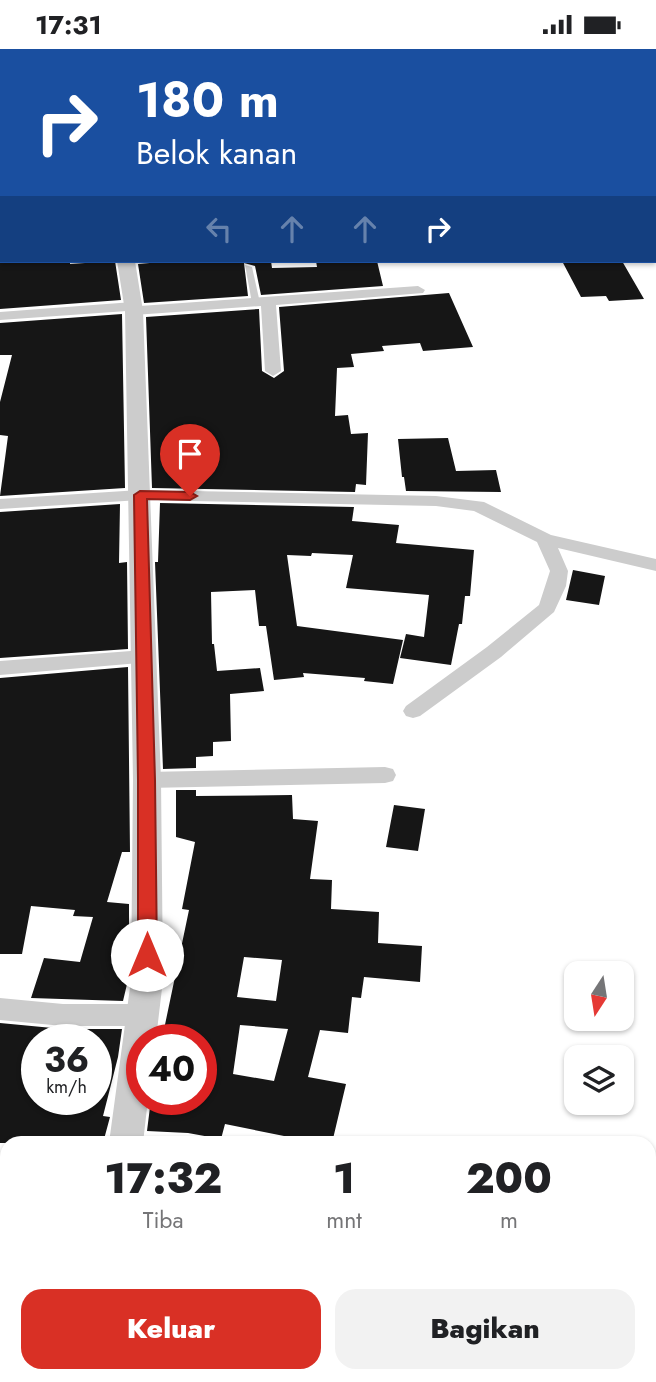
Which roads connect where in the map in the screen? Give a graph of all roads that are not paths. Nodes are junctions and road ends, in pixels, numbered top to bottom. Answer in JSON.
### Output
{"nodes":[{"id":1,"x":126,"y":263,"type":"edge"},
{"id":2,"x":248,"y":267,"type":"dead end"},
{"id":3,"x":418,"y":290,"type":"dead end"},
{"id":4,"x":262,"y":302,"type":"junction"},
{"id":5,"x":134,"y":308,"type":"junction"},
{"id":6,"x":0,"y":316,"type":"edge"},
{"id":7,"x":273,"y":372,"type":"dead end"},
{"id":8,"x":140,"y":495,"type":"junction"},
{"id":9,"x":0,"y":504,"type":"edge"},
{"id":10,"x":545,"y":538,"type":"junction"},
{"id":11,"x":656,"y":565,"type":"edge"},
{"id":12,"x":144,"y":657,"type":"junction"},
{"id":13,"x":0,"y":668,"type":"edge"},
{"id":14,"x":414,"y":711,"type":"dead end"},
{"id":15,"x":385,"y":775,"type":"dead end"},
{"id":16,"x":147,"y":780,"type":"junction"},
{"id":17,"x":0,"y":1009,"type":"edge"},
{"id":18,"x":145,"y":1015,"type":"junction"},
{"id":19,"x":127,"y":1136,"type":"edge"}],
"edges":[{"from":1,"to":5,"type":"street"},
{"from":2,"to":4,"type":"lane"},
{"from":3,"to":4,"type":"street"},
{"from":4,"to":5,"type":"street"},
{"from":4,"to":7,"type":"street"},
{"from":5,"to":6,"type":"street"},
{"from":5,"to":8,"type":"street"},
{"from":8,"to":9,"type":"street"},
{"from":8,"to":10,"type":"street"},
{"from":8,"to":12,"type":"street"},
{"from":10,"to":11,"type":"street"},
{"from":10,"to":14,"type":"street"},
{"from":12,"to":13,"type":"street"},
{"from":12,"to":16,"type":"street"},
{"from":15,"to":16,"type":"street"},
{"from":16,"to":18,"type":"street"},
{"from":17,"to":18,"type":"street"},
{"from":18,"to":19,"type":"street"}]}
